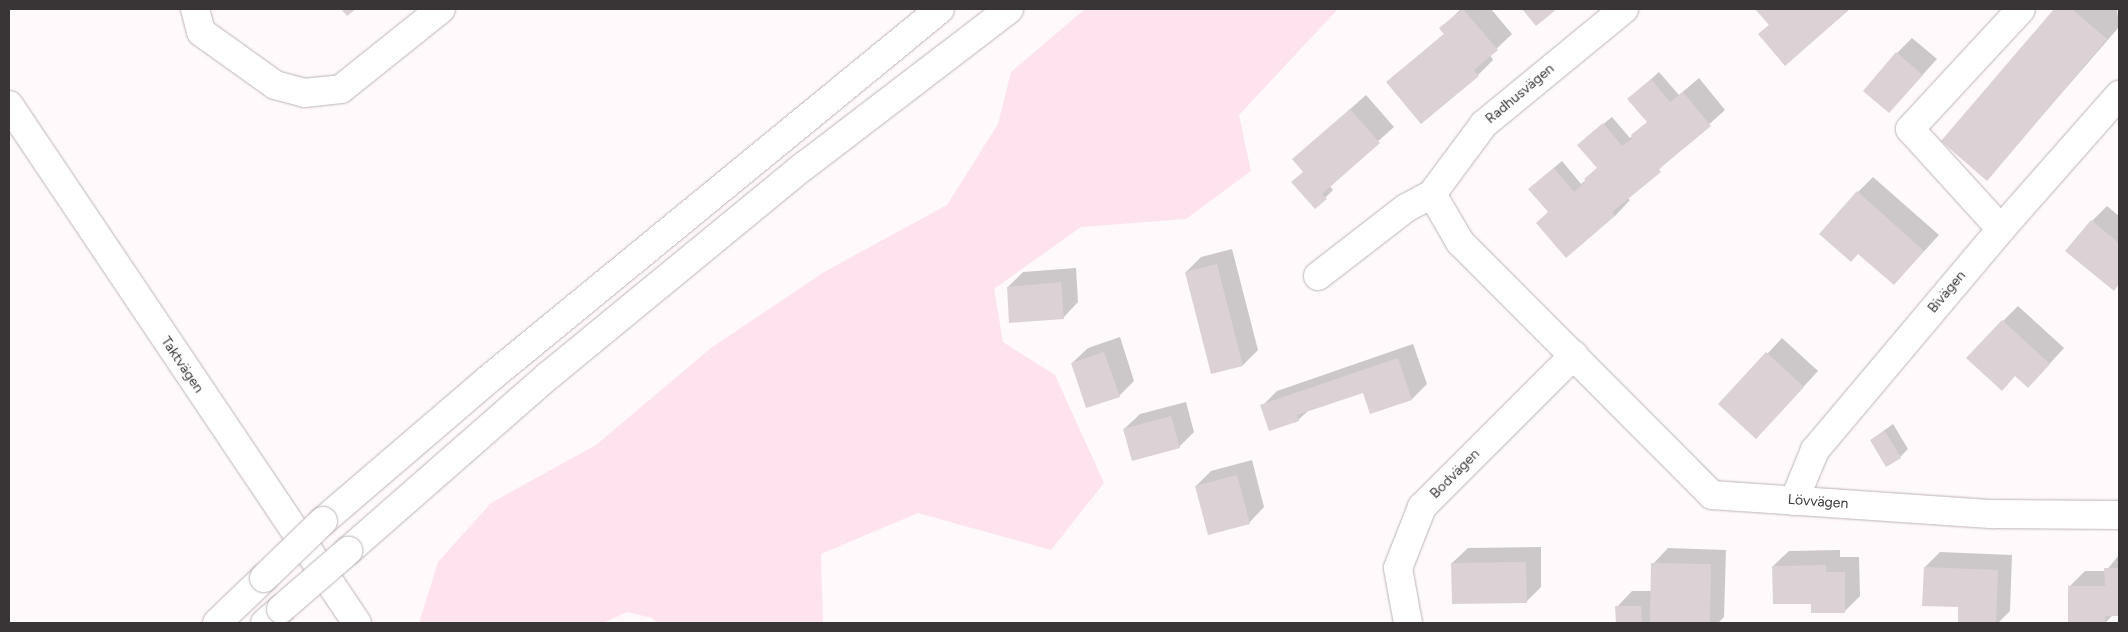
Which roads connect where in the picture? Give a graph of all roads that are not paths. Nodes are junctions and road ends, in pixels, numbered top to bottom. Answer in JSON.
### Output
{"nodes":[{"id":1,"x":195,"y":9,"type":"edge"},
{"id":2,"x":441,"y":9,"type":"edge"},
{"id":3,"x":940,"y":9,"type":"edge"},
{"id":4,"x":1009,"y":9,"type":"edge"},
{"id":5,"x":1624,"y":9,"type":"edge"},
{"id":6,"x":2021,"y":9,"type":"edge"},
{"id":7,"x":2119,"y":95,"type":"edge"},
{"id":8,"x":10,"y":109,"type":"edge"},
{"id":9,"x":1432,"y":194,"type":"junction"},
{"id":10,"x":2001,"y":229,"type":"junction"},
{"id":11,"x":1318,"y":276,"type":"dead end"},
{"id":12,"x":1574,"y":355,"type":"junction"},
{"id":13,"x":1794,"y":501,"type":"junction"},
{"id":14,"x":2119,"y":515,"type":"edge"},
{"id":15,"x":273,"y":616,"type":"edge"},
{"id":16,"x":217,"y":623,"type":"edge"},
{"id":17,"x":357,"y":623,"type":"edge"},
{"id":18,"x":1408,"y":623,"type":"edge"}],
"edges":[{"from":1,"to":2,"type":"main road"},
{"from":3,"to":16,"type":"main road","bridge":true},
{"from":4,"to":15,"type":"main road","bridge":true},
{"from":5,"to":9,"type":"main road","name":"Radhusvägen"},
{"from":6,"to":10,"type":"main road"},
{"from":7,"to":10,"type":"main road","name":"Bivägen"},
{"from":8,"to":17,"type":"main road","name":"Taktvägen"},
{"from":9,"to":11,"type":"main road","name":"Radhusvägen"},
{"from":9,"to":12,"type":"main road"},
{"from":10,"to":13,"type":"main road","name":"Bivägen"},
{"from":12,"to":13,"type":"main road","name":"Lövvägen"},
{"from":12,"to":18,"type":"main road","name":"Bodvägen"},
{"from":13,"to":14,"type":"main road","name":"Lövvägen"}]}
